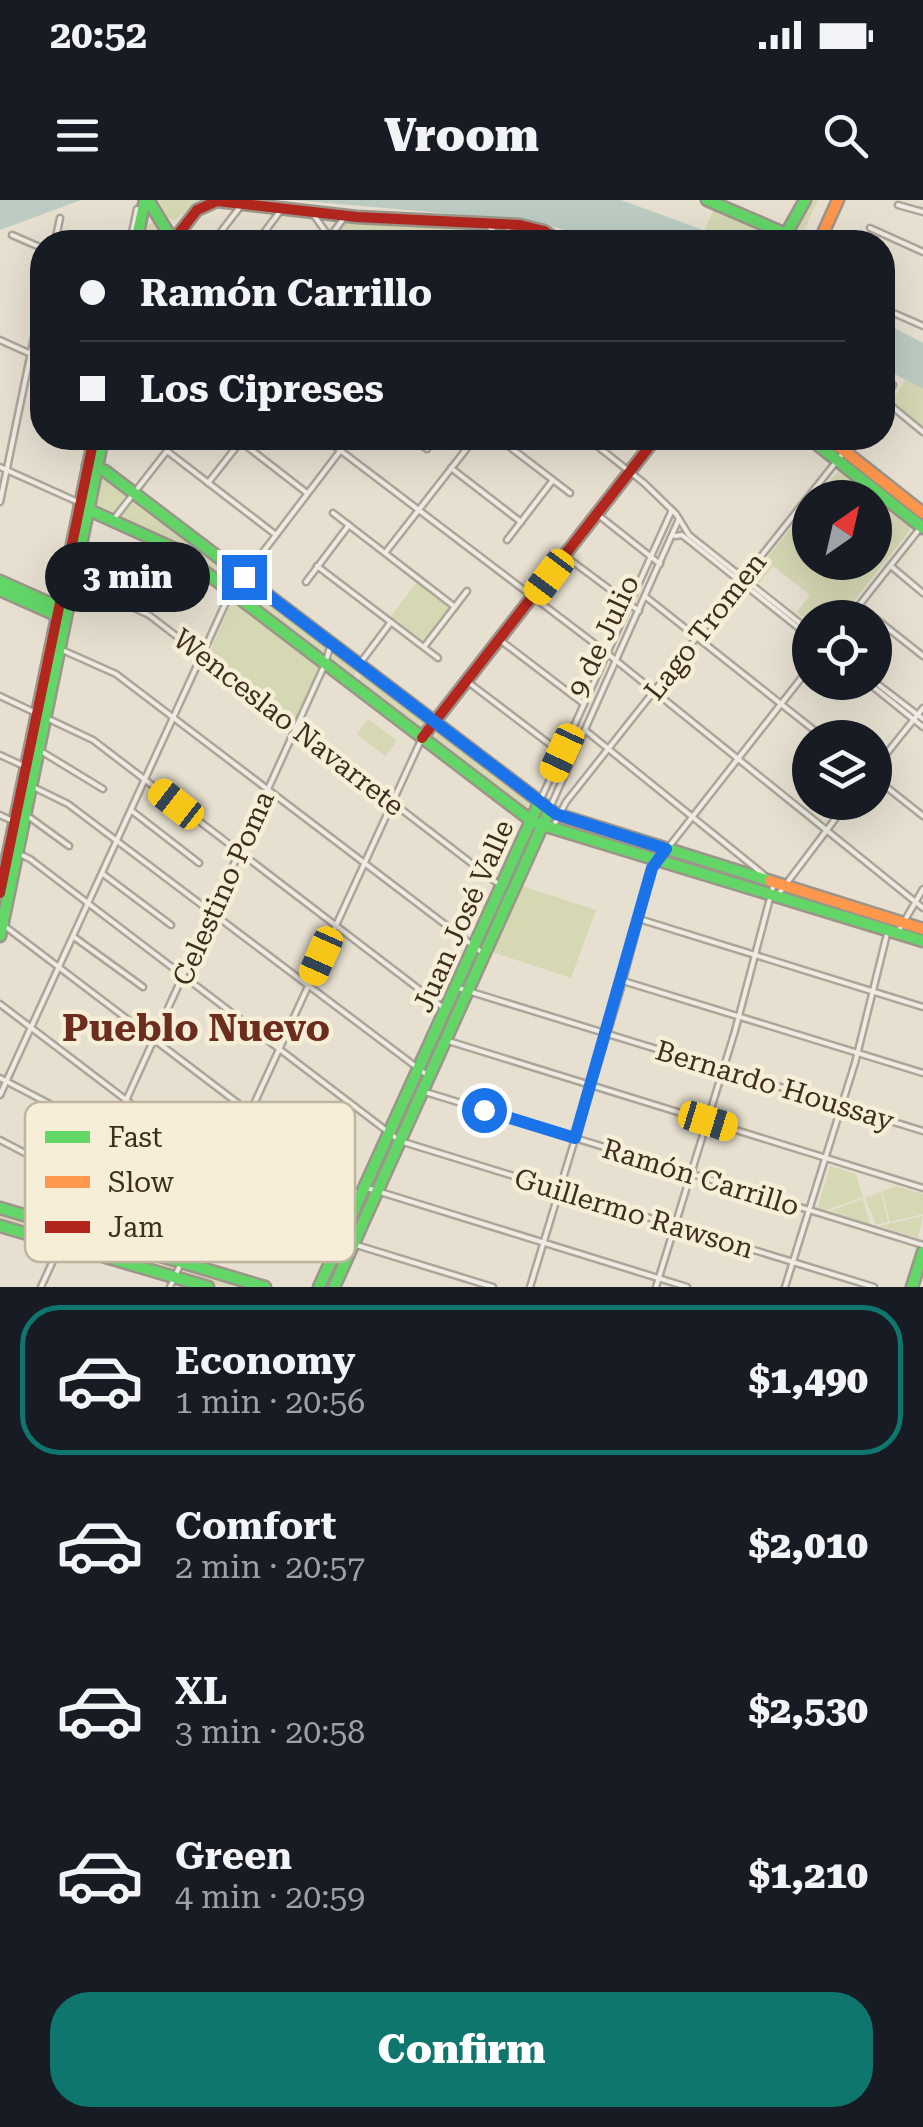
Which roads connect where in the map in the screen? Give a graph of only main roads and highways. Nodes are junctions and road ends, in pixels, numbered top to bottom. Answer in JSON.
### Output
{"nodes":[{"id":1,"x":707,"y":200,"type":"edge"},
{"id":2,"x":805,"y":200,"type":"edge"},
{"id":3,"x":838,"y":200,"type":"edge"},
{"id":4,"x":143,"y":203,"type":"edge"},
{"id":5,"x":191,"y":216,"type":"junction"},
{"id":6,"x":163,"y":222,"type":"junction"},
{"id":7,"x":138,"y":230,"type":"edge"},
{"id":8,"x":142,"y":230,"type":"edge"},
{"id":9,"x":170,"y":230,"type":"edge"},
{"id":10,"x":181,"y":230,"type":"edge"},
{"id":11,"x":540,"y":230,"type":"edge"},
{"id":12,"x":779,"y":230,"type":"edge"},
{"id":13,"x":791,"y":230,"type":"edge"},
{"id":14,"x":824,"y":230,"type":"edge"},
{"id":15,"x":93,"y":450,"type":"edge"},
{"id":16,"x":98,"y":450,"type":"edge"},
{"id":17,"x":647,"y":450,"type":"edge"},
{"id":18,"x":832,"y":450,"type":"edge"},
{"id":19,"x":837,"y":450,"type":"edge"},
{"id":20,"x":841,"y":455,"type":"junction"},
{"id":21,"x":92,"y":467,"type":"junction"},
{"id":22,"x":83,"y":506,"type":"junction"},
{"id":23,"x":923,"y":512,"type":"edge"},
{"id":24,"x":922,"y":526,"type":"edge"},
{"id":25,"x":0,"y":581,"type":"edge"},
{"id":26,"x":0,"y":590,"type":"edge"},
{"id":27,"x":62,"y":613,"type":"junction"},
{"id":28,"x":360,"y":666,"type":"junction"},
{"id":29,"x":350,"y":683,"type":"junction"},
{"id":30,"x":41,"y":715,"type":"junction"},
{"id":31,"x":436,"y":724,"type":"junction"},
{"id":32,"x":422,"y":738,"type":"junction"},
{"id":33,"x":27,"y":784,"type":"junction"},
{"id":34,"x":549,"y":809,"type":"junction"},
{"id":35,"x":531,"y":821,"type":"junction"},
{"id":36,"x":548,"y":826,"type":"junction"},
{"id":37,"x":13,"y":850,"type":"junction"},
{"id":38,"x":662,"y":854,"type":"junction"},
{"id":39,"x":2,"y":869,"type":"edge"},
{"id":40,"x":0,"y":893,"type":"edge"},
{"id":41,"x":1,"y":928,"type":"edge"},
{"id":42,"x":896,"y":928,"type":"junction"},
{"id":43,"x":923,"y":929,"type":"edge"},
{"id":44,"x":923,"y":941,"type":"edge"},
{"id":45,"x":479,"y":951,"type":"junction"},
{"id":46,"x":394,"y":1137,"type":"junction"},
{"id":47,"x":355,"y":1207,"type":"edge"},
{"id":48,"x":0,"y":1208,"type":"edge"},
{"id":49,"x":25,"y":1215,"type":"edge"},
{"id":50,"x":0,"y":1226,"type":"edge"},
{"id":51,"x":25,"y":1234,"type":"edge"},
{"id":52,"x":355,"y":1239,"type":"edge"},
{"id":53,"x":923,"y":1248,"type":"edge"},
{"id":54,"x":114,"y":1262,"type":"edge"},
{"id":55,"x":182,"y":1262,"type":"edge"},
{"id":56,"x":330,"y":1262,"type":"edge"},
{"id":57,"x":345,"y":1262,"type":"edge"},
{"id":58,"x":173,"y":1282,"type":"edge"},
{"id":59,"x":208,"y":1287,"type":"edge"},
{"id":60,"x":265,"y":1287,"type":"edge"},
{"id":61,"x":319,"y":1287,"type":"edge"},
{"id":62,"x":334,"y":1287,"type":"edge"},
{"id":63,"x":912,"y":1287,"type":"edge"}],
"edges":[{"from":1,"to":12,"type":"main road"},
{"from":2,"to":13,"type":"main road"},
{"from":3,"to":14,"type":"main road"},
{"from":4,"to":6,"type":"main road"},
{"from":4,"to":7,"type":"main road"},
{"from":5,"to":6,"type":"main road"},
{"from":5,"to":10,"type":"main road"},
{"from":5,"to":11,"type":"main road"},
{"from":6,"to":8,"type":"main road"},
{"from":6,"to":9,"type":"main road"},
{"from":15,"to":21,"type":"main road"},
{"from":16,"to":21,"type":"main road"},
{"from":17,"to":31,"type":"main road"},
{"from":18,"to":20,"type":"main road"},
{"from":19,"to":20,"type":"main road"},
{"from":20,"to":23,"type":"main road"},
{"from":20,"to":24,"type":"main road"},
{"from":21,"to":22,"type":"main road"},
{"from":21,"to":28,"type":"main road"},
{"from":22,"to":27,"type":"main road"},
{"from":22,"to":29,"type":"main road"},
{"from":25,"to":27,"type":"main road"},
{"from":26,"to":27,"type":"main road"},
{"from":27,"to":30,"type":"main road"},
{"from":28,"to":29,"type":"main road"},
{"from":28,"to":31,"type":"main road"},
{"from":29,"to":32,"type":"main road"},
{"from":30,"to":33,"type":"main road"},
{"from":30,"to":33,"type":"main road"},
{"from":31,"to":32,"type":"main road"},
{"from":31,"to":34,"type":"main road"},
{"from":32,"to":35,"type":"main road"},
{"from":33,"to":37,"type":"main road"},
{"from":34,"to":35,"type":"main road","name":"Juan José Valle"},
{"from":34,"to":36,"type":"main road","name":"9 de Julio"},
{"from":34,"to":38,"type":"main road"},
{"from":35,"to":36,"type":"main road"},
{"from":35,"to":45,"type":"main road","name":"Juan José Valle"},
{"from":36,"to":38,"type":"main road"},
{"from":36,"to":45,"type":"main road","name":"9 de Julio"},
{"from":37,"to":39,"type":"main road"},
{"from":37,"to":41,"type":"main road"},
{"from":38,"to":42,"type":"main road"},
{"from":39,"to":40,"type":"main road"},
{"from":42,"to":43,"type":"main road"},
{"from":42,"to":44,"type":"main road"},
{"from":45,"to":46,"type":"main road"},
{"from":45,"to":46,"type":"main road","name":"Juan José Valle"},
{"from":46,"to":47,"type":"main road","name":"Juan José Valle"},
{"from":46,"to":52,"type":"main road"},
{"from":48,"to":49,"type":"main road"},
{"from":50,"to":51,"type":"main road"},
{"from":53,"to":63,"type":"main road"},
{"from":54,"to":58,"type":"main road"},
{"from":55,"to":60,"type":"main road"},
{"from":56,"to":61,"type":"main road","name":"Juan José Valle"},
{"from":57,"to":62,"type":"main road"},
{"from":58,"to":59,"type":"main road"}]}
